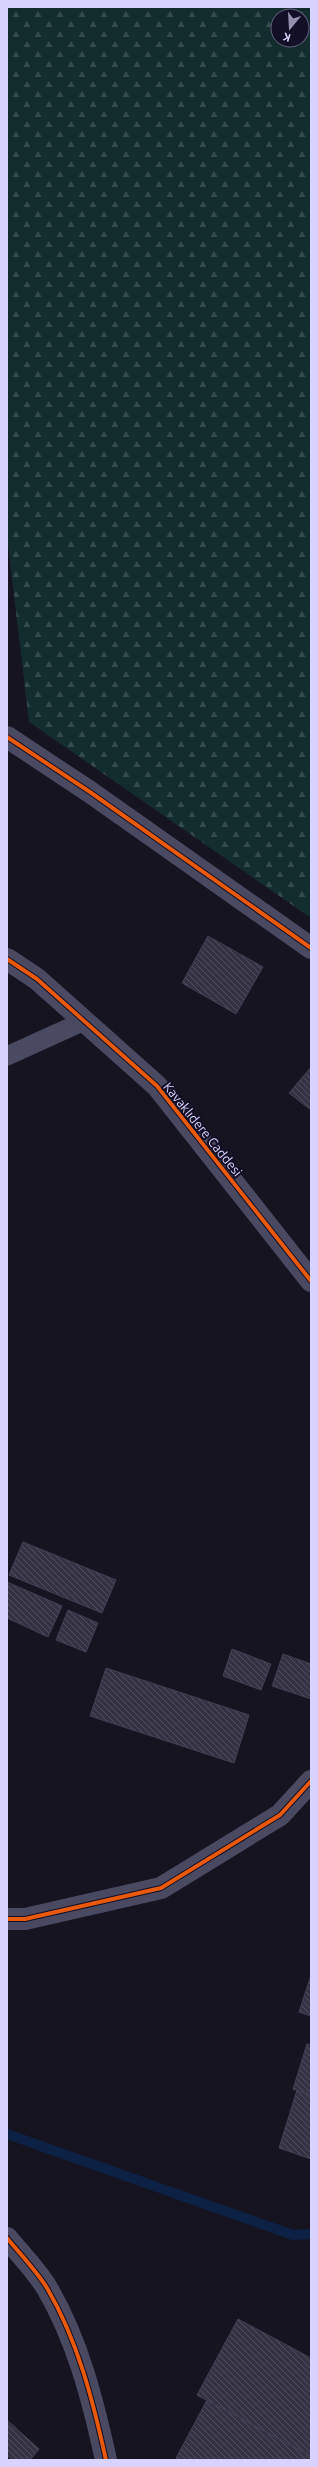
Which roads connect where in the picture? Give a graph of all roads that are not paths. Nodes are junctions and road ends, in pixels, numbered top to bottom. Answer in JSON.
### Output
{"nodes":[{"id":1,"x":7,"y":737,"type":"edge"},
{"id":2,"x":311,"y":948,"type":"edge"},
{"id":3,"x":7,"y":959,"type":"edge"},
{"id":4,"x":84,"y":1021,"type":"junction"},
{"id":5,"x":7,"y":1056,"type":"edge"},
{"id":6,"x":311,"y":1281,"type":"edge"},
{"id":7,"x":311,"y":1781,"type":"edge"},
{"id":8,"x":7,"y":1919,"type":"edge"},
{"id":9,"x":7,"y":2238,"type":"edge"},
{"id":10,"x":106,"y":2460,"type":"edge"}],
"edges":[{"from":1,"to":2,"type":"street"},
{"from":3,"to":4,"type":"street","name":"Kavaklıdere Caddesi"},
{"from":4,"to":5,"type":"lane"},
{"from":4,"to":6,"type":"street","name":"Kavaklıdere Caddesi"},
{"from":7,"to":8,"type":"street"},
{"from":9,"to":10,"type":"street"}]}
